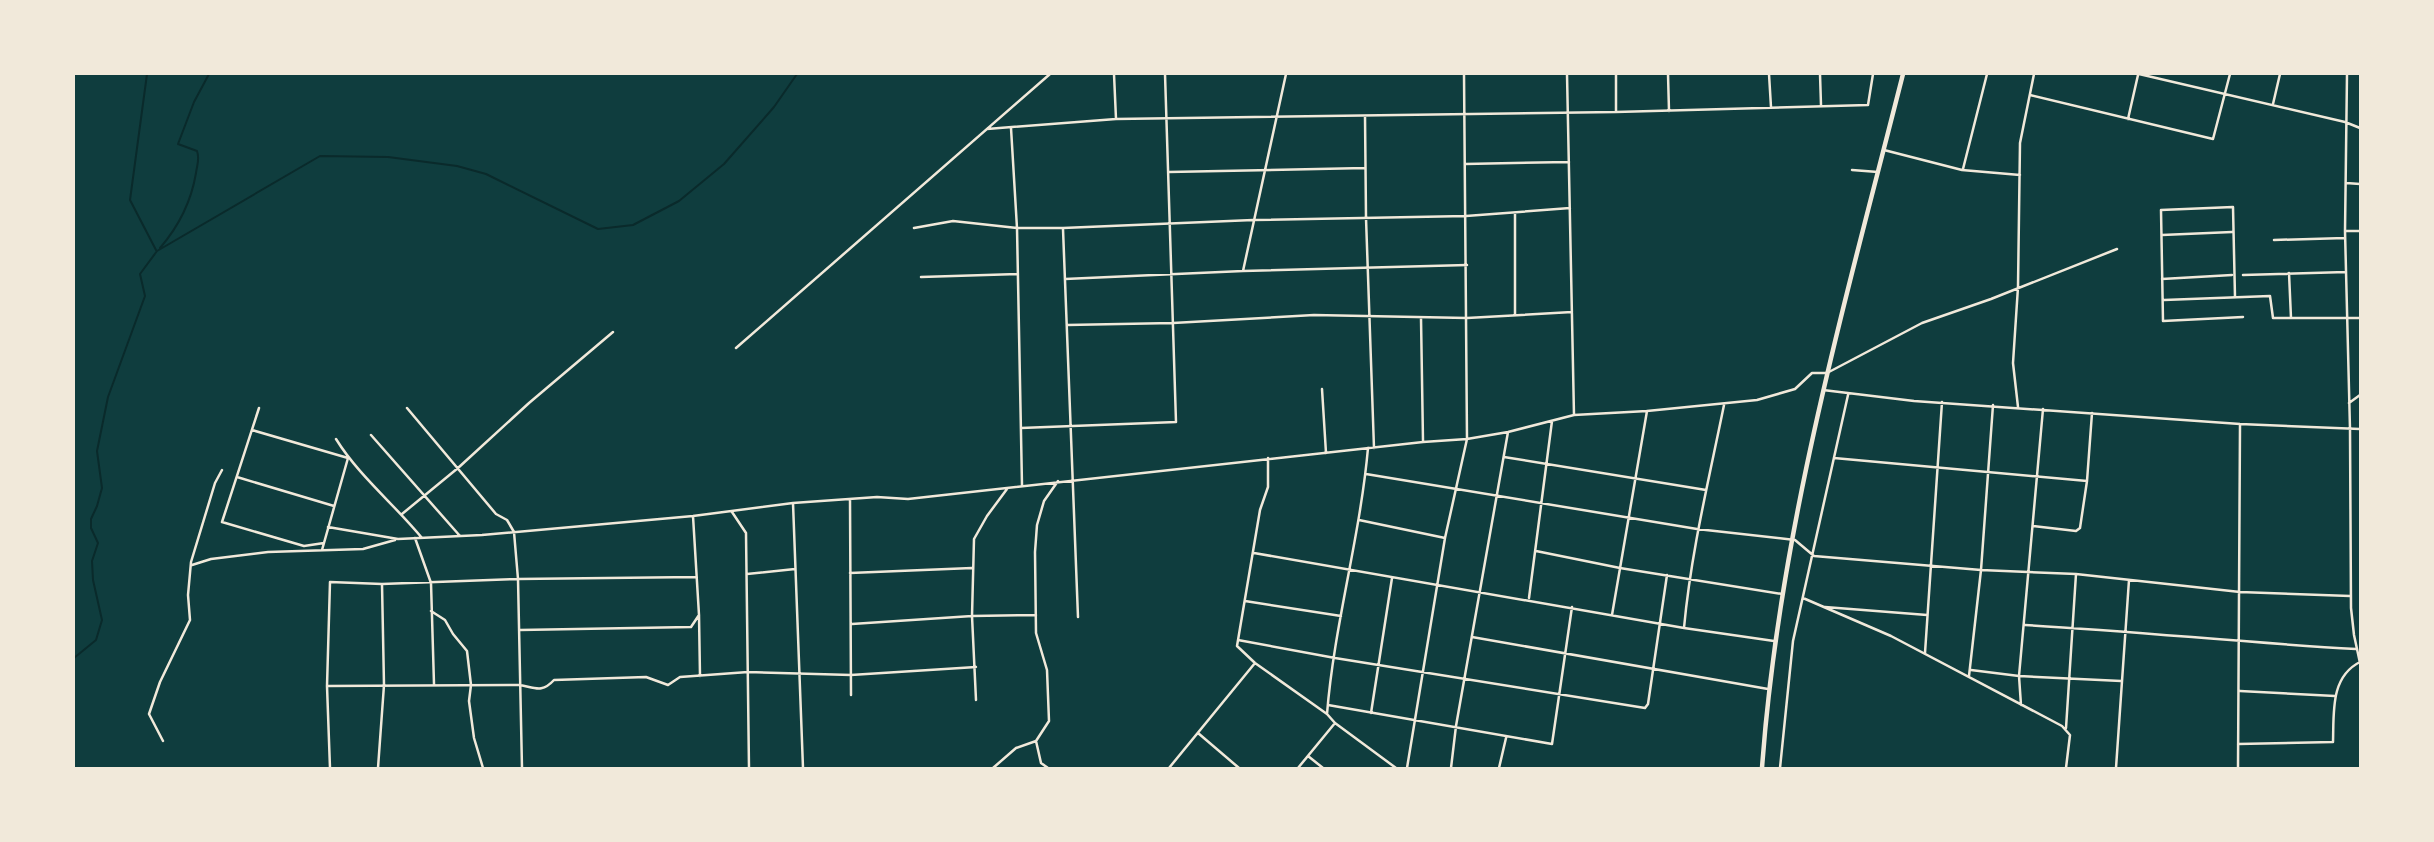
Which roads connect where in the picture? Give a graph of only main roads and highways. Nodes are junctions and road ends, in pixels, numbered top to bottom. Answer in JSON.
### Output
{"nodes":[{"id":1,"x":1903,"y":74,"type":"edge"},
{"id":2,"x":1762,"y":768,"type":"edge"}],
"edges":[{"from":1,"to":2,"type":"main road"}]}
